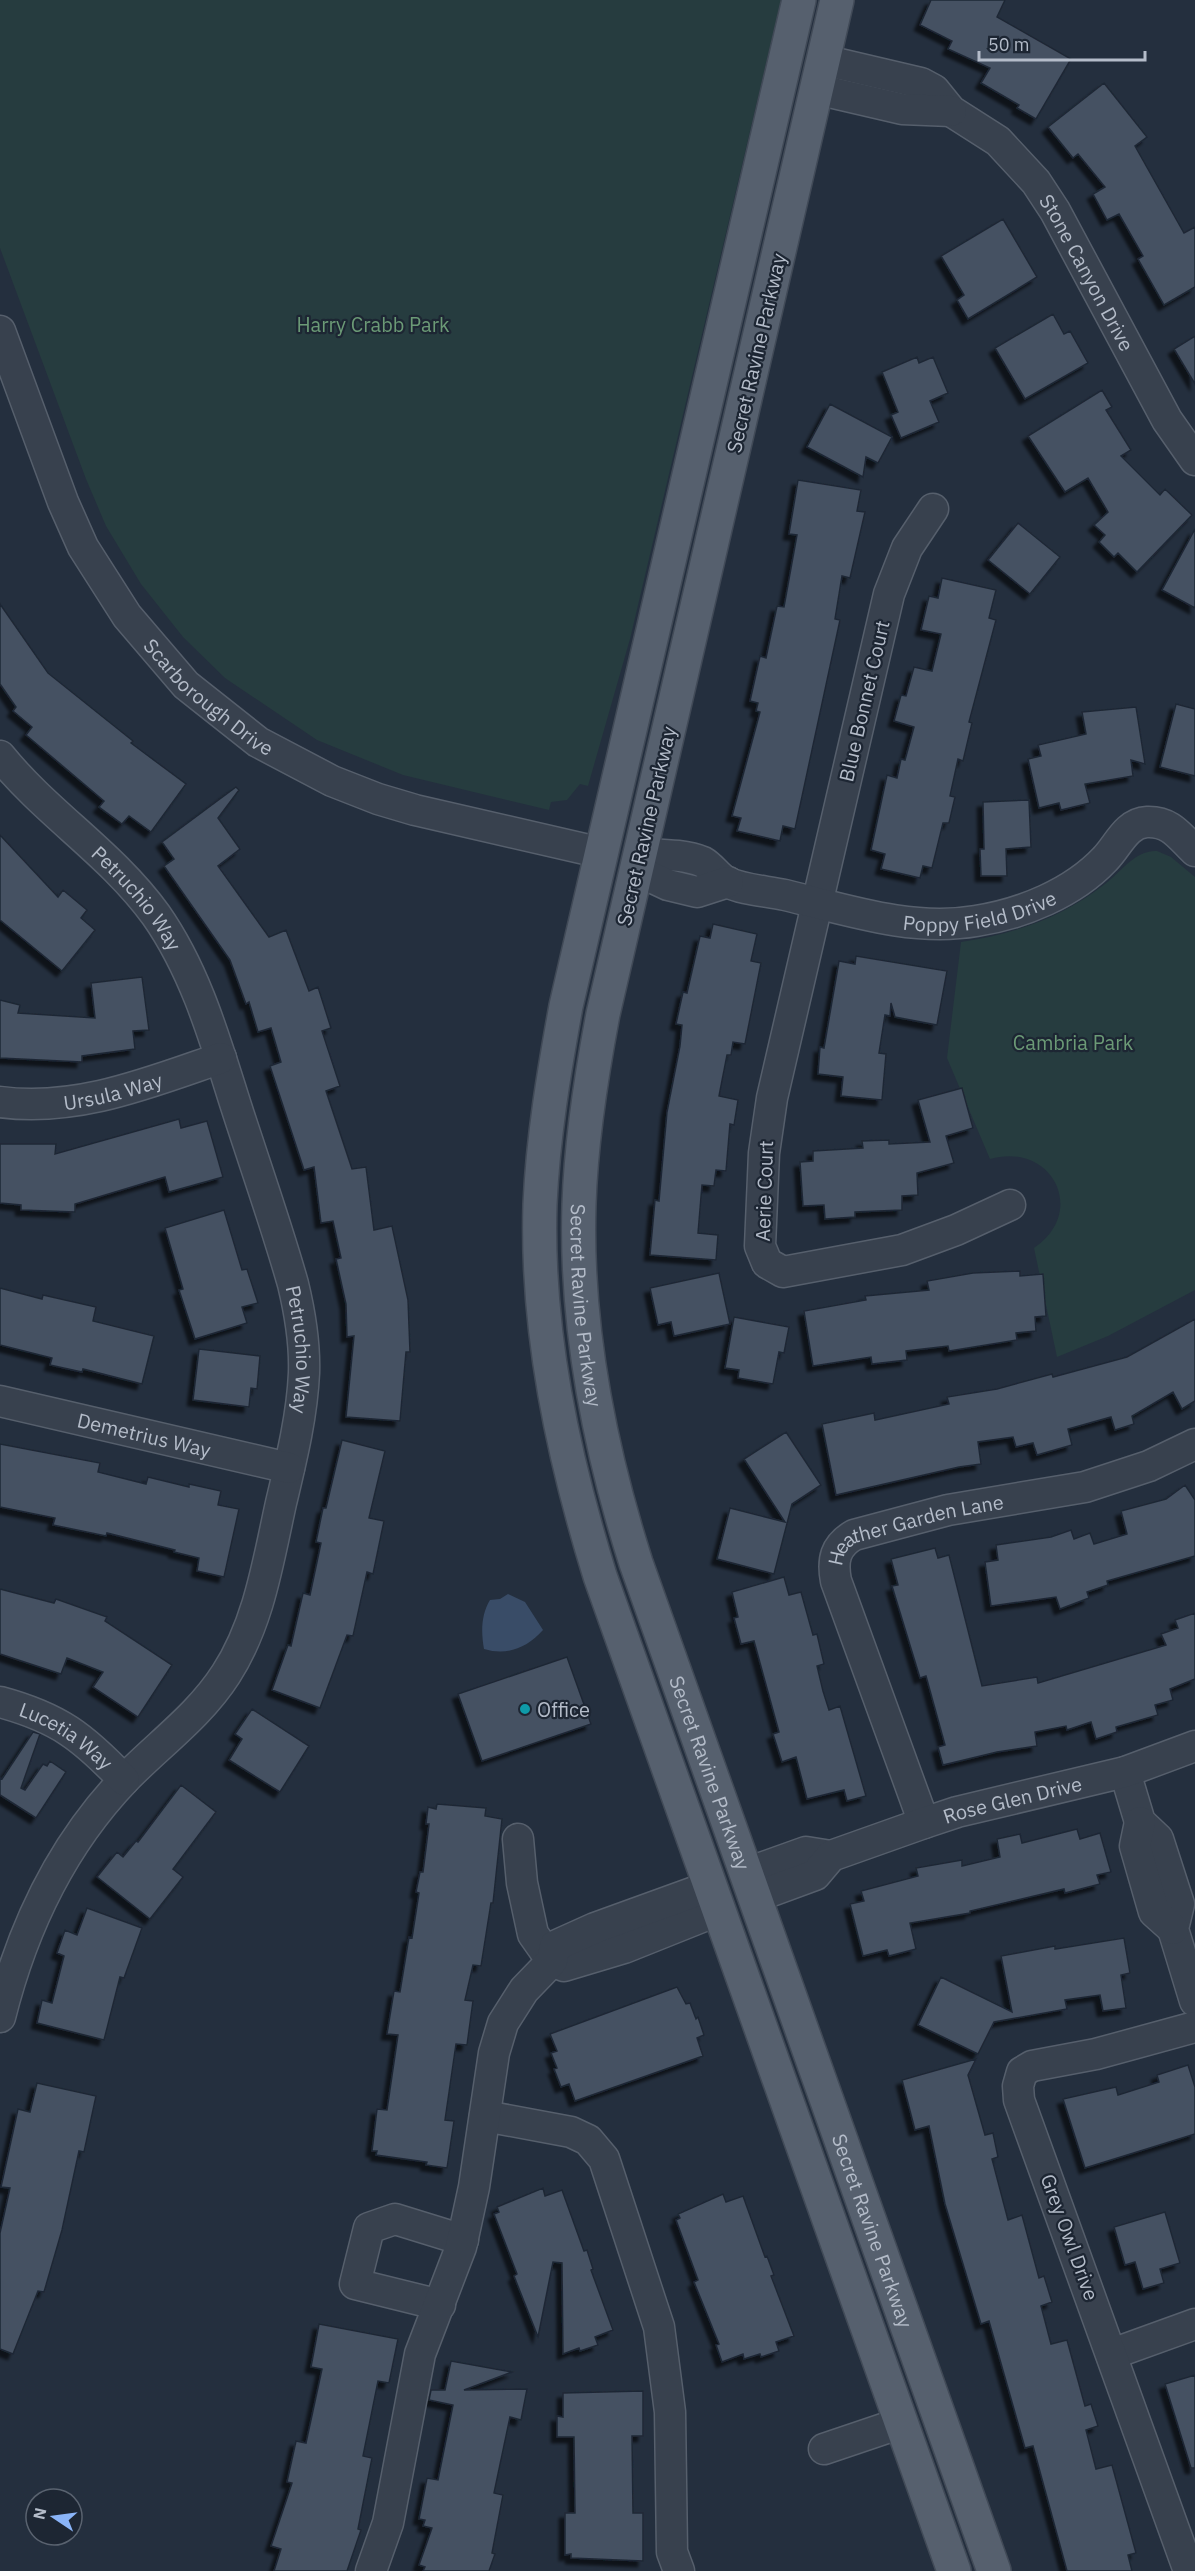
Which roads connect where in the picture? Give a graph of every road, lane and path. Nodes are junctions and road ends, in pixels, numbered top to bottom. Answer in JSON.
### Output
{"nodes":[{"id":1,"x":799,"y":0,"type":"edge"},
{"id":2,"x":837,"y":0,"type":"edge"},
{"id":3,"x":820,"y":74,"type":"junction"},
{"id":4,"x":896,"y":77,"type":"junction"},
{"id":5,"x":889,"y":105,"type":"junction"},
{"id":6,"x":951,"y":111,"type":"junction"},
{"id":7,"x":0,"y":331,"type":"edge"},
{"id":8,"x":1195,"y":460,"type":"edge"},
{"id":9,"x":933,"y":509,"type":"dead end"},
{"id":10,"x":0,"y":756,"type":"edge"},
{"id":11,"x":1195,"y":851,"type":"edge"},
{"id":12,"x":602,"y":853,"type":"junction"},
{"id":13,"x":638,"y":862,"type":"junction"},
{"id":14,"x":817,"y":903,"type":"junction"},
{"id":15,"x":221,"y":1058,"type":"junction"},
{"id":16,"x":0,"y":1102,"type":"edge"},
{"id":17,"x":1010,"y":1205,"type":"dead end"},
{"id":18,"x":0,"y":1401,"type":"edge"},
{"id":19,"x":1195,"y":1444,"type":"edge"},
{"id":20,"x":289,"y":1468,"type":"junction"},
{"id":21,"x":0,"y":1702,"type":"edge"},
{"id":22,"x":1195,"y":1746,"type":"edge"},
{"id":23,"x":1125,"y":1772,"type":"junction"},
{"id":24,"x":124,"y":1780,"type":"junction"},
{"id":25,"x":924,"y":1823,"type":"junction"},
{"id":26,"x":518,"y":1839,"type":"dead end"},
{"id":27,"x":751,"y":1885,"type":"junction"},
{"id":28,"x":715,"y":1898,"type":"junction"},
{"id":29,"x":552,"y":1961,"type":"junction"},
{"id":30,"x":1195,"y":2001,"type":"edge"},
{"id":31,"x":0,"y":2013,"type":"edge"},
{"id":32,"x":1195,"y":2027,"type":"edge"},
{"id":33,"x":485,"y":2116,"type":"junction"},
{"id":34,"x":463,"y":2240,"type":"junction"},
{"id":35,"x":440,"y":2305,"type":"junction"},
{"id":36,"x":1195,"y":2324,"type":"edge"},
{"id":37,"x":1112,"y":2354,"type":"junction"},
{"id":38,"x":901,"y":2423,"type":"junction"},
{"id":39,"x":824,"y":2449,"type":"dead end"},
{"id":40,"x":371,"y":2571,"type":"edge"},
{"id":41,"x":679,"y":2571,"type":"edge"},
{"id":42,"x":954,"y":2571,"type":"edge"},
{"id":43,"x":994,"y":2571,"type":"edge"},
{"id":44,"x":1189,"y":2571,"type":"edge"}],
"edges":[{"from":1,"to":12,"type":"main road","name":"Secret Ravine Parkway"},
{"from":2,"to":3,"type":"main road","name":"Secret Ravine Parkway"},
{"from":3,"to":4,"type":"street","name":"Stone Canyon Drive"},
{"from":3,"to":5,"type":"street","name":"Stone Canyon Drive"},
{"from":3,"to":13,"type":"main road","name":"Secret Ravine Parkway"},
{"from":4,"to":5,"type":"street"},
{"from":4,"to":6,"type":"street","name":"Stone Canyon Drive"},
{"from":5,"to":6,"type":"street","name":"Stone Canyon Drive"},
{"from":6,"to":8,"type":"street","name":"Stone Canyon Drive"},
{"from":7,"to":12,"type":"street","name":"Scarborough Drive"},
{"from":9,"to":14,"type":"street","name":"Blue Bonnet Court"},
{"from":10,"to":15,"type":"street","name":"Petruchio Way"},
{"from":11,"to":14,"type":"street","name":"Poppy Field Drive"},
{"from":12,"to":13,"type":"main road"},
{"from":12,"to":28,"type":"main road","name":"Secret Ravine Parkway"},
{"from":13,"to":14,"type":"street","name":"Poppy Field Drive"},
{"from":13,"to":27,"type":"main road","name":"Secret Ravine Parkway"},
{"from":14,"to":17,"type":"street","name":"Aerie Court"},
{"from":15,"to":16,"type":"street","name":"Ursula Way"},
{"from":15,"to":20,"type":"street","name":"Petruchio Way"},
{"from":18,"to":20,"type":"street","name":"Demetrius Way"},
{"from":19,"to":25,"type":"street","name":"Heather Garden Lane"},
{"from":20,"to":24,"type":"street","name":"Petruchio Way"},
{"from":21,"to":24,"type":"street","name":"Lucetia Way"},
{"from":22,"to":23,"type":"street","name":"Rose Glen Drive"},
{"from":23,"to":25,"type":"street","name":"Rose Glen Drive"},
{"from":23,"to":30,"type":"street"},
{"from":24,"to":31,"type":"street","name":"Petruchio Way"},
{"from":25,"to":27,"type":"street","name":"Rose Glen Drive"},
{"from":26,"to":29,"type":"street"},
{"from":27,"to":28,"type":"main road"},
{"from":27,"to":43,"type":"main road","name":"Secret Ravine Parkway"},
{"from":28,"to":29,"type":"street"},
{"from":28,"to":38,"type":"main road","name":"Secret Ravine Parkway"},
{"from":29,"to":33,"type":"street"},
{"from":32,"to":37,"type":"street","name":"Grey Owl Drive"},
{"from":33,"to":34,"type":"street"},
{"from":33,"to":41,"type":"street"},
{"from":34,"to":35,"type":"street"},
{"from":34,"to":35,"type":"street"},
{"from":35,"to":40,"type":"street"},
{"from":36,"to":37,"type":"street"},
{"from":37,"to":44,"type":"street","name":"Grey Owl Drive"},
{"from":38,"to":39,"type":"street"},
{"from":38,"to":42,"type":"main road","name":"Secret Ravine Parkway"}]}
